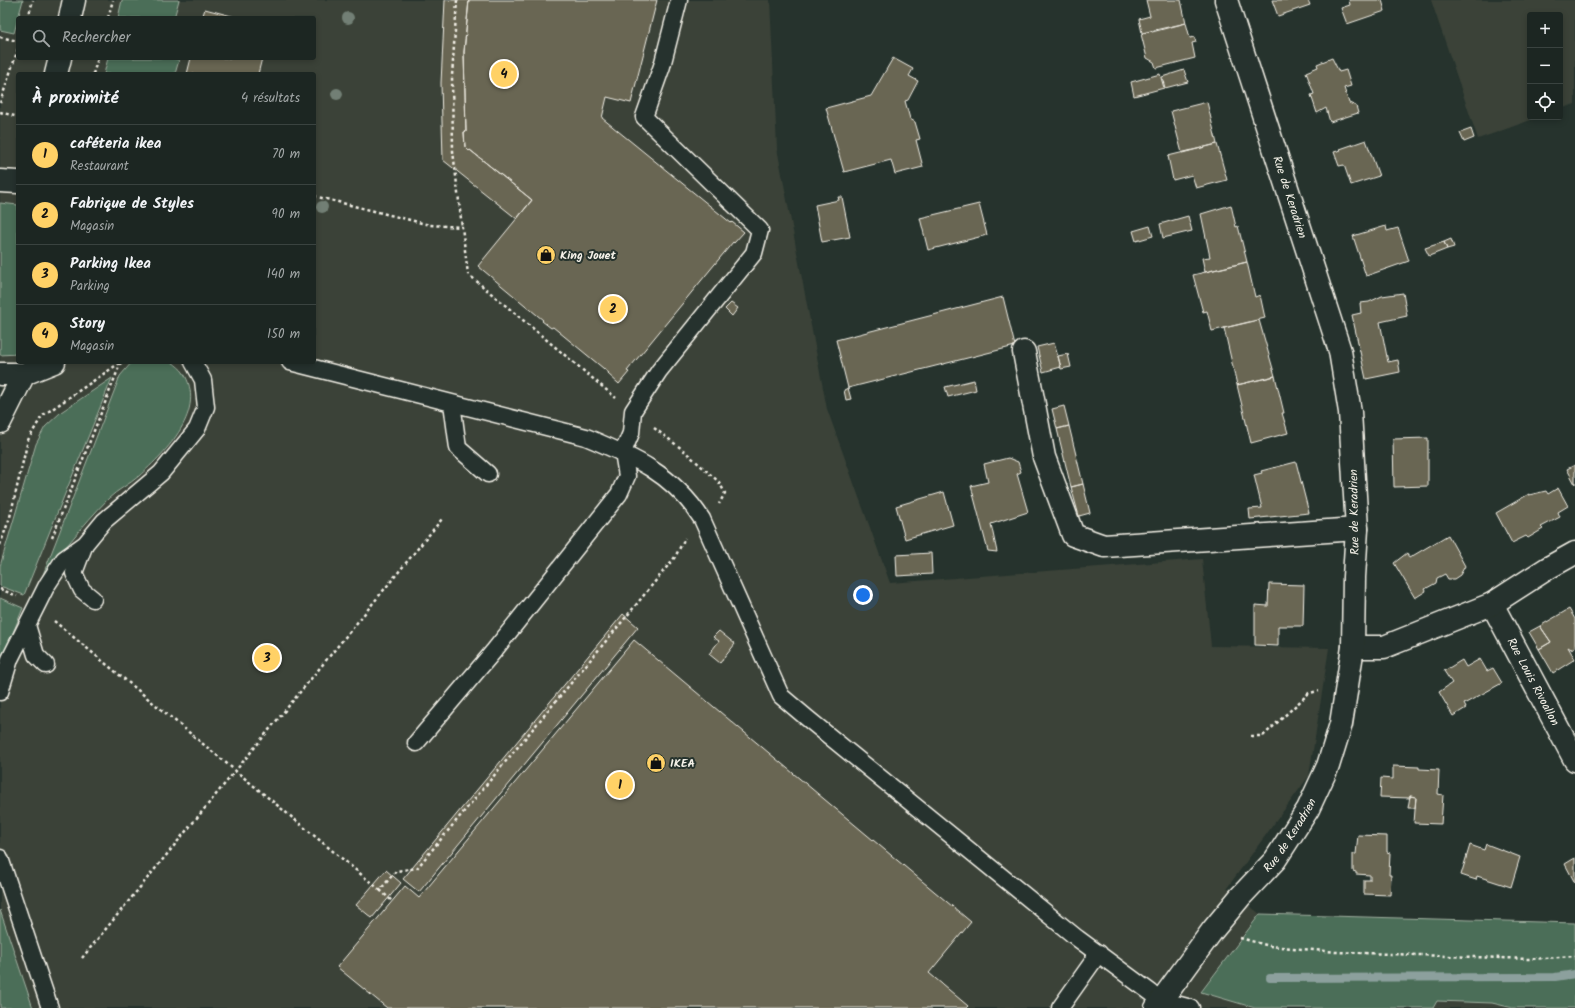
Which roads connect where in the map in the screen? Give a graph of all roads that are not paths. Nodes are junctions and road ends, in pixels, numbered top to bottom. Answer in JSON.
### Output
{"nodes":[{"id":1,"x":74,"y":0,"type":"edge"},
{"id":2,"x":679,"y":0,"type":"edge"},
{"id":3,"x":1226,"y":0,"type":"edge"},
{"id":4,"x":70,"y":16,"type":"edge"},
{"id":5,"x":60,"y":60,"type":"edge"},
{"id":6,"x":56,"y":72,"type":"edge"},
{"id":7,"x":0,"y":181,"type":"edge"},
{"id":8,"x":16,"y":182,"type":"edge"},
{"id":9,"x":1024,"y":352,"type":"dead end"},
{"id":10,"x":49,"y":364,"type":"edge"},
{"id":11,"x":194,"y":364,"type":"edge"},
{"id":12,"x":298,"y":364,"type":"edge"},
{"id":13,"x":0,"y":374,"type":"edge"},
{"id":14,"x":24,"y":374,"type":"junction"},
{"id":15,"x":452,"y":403,"type":"junction"},
{"id":16,"x":0,"y":422,"type":"edge"},
{"id":17,"x":623,"y":452,"type":"junction"},
{"id":18,"x":488,"y":474,"type":"dead end"},
{"id":19,"x":1357,"y":529,"type":"junction"},
{"id":20,"x":85,"y":544,"type":"junction"},
{"id":21,"x":1575,"y":553,"type":"edge"},
{"id":22,"x":92,"y":599,"type":"dead end"},
{"id":23,"x":1492,"y":604,"type":"junction"},
{"id":24,"x":27,"y":625,"type":"junction"},
{"id":25,"x":1352,"y":647,"type":"junction"},
{"id":26,"x":46,"y":665,"type":"dead end"},
{"id":27,"x":0,"y":692,"type":"edge"},
{"id":28,"x":416,"y":743,"type":"dead end"},
{"id":29,"x":1575,"y":760,"type":"edge"},
{"id":30,"x":0,"y":858,"type":"edge"},
{"id":31,"x":1099,"y":953,"type":"junction"},
{"id":32,"x":1158,"y":1004,"type":"edge"},
{"id":33,"x":50,"y":1008,"type":"edge"},
{"id":34,"x":1060,"y":1008,"type":"edge"},
{"id":35,"x":1191,"y":1008,"type":"edge"}],
"edges":[{"from":1,"to":4,"type":"street"},
{"from":2,"to":17,"type":"lane"},
{"from":3,"to":19,"type":"street","name":"Rue de Keradrien"},
{"from":5,"to":6,"type":"street"},
{"from":7,"to":8,"type":"street"},
{"from":9,"to":19,"type":"street"},
{"from":10,"to":14,"type":"street"},
{"from":11,"to":20,"type":"lane"},
{"from":12,"to":15,"type":"lane"},
{"from":13,"to":14,"type":"street"},
{"from":14,"to":16,"type":"street"},
{"from":15,"to":17,"type":"lane"},
{"from":15,"to":18,"type":"lane"},
{"from":17,"to":28,"type":"lane"},
{"from":17,"to":31,"type":"lane"},
{"from":19,"to":25,"type":"street","name":"Rue de Keradrien"},
{"from":20,"to":22,"type":"lane"},
{"from":20,"to":24,"type":"lane"},
{"from":21,"to":23,"type":"street"},
{"from":23,"to":25,"type":"street"},
{"from":23,"to":29,"type":"street","name":"Rue Louis Rivoallon"},
{"from":24,"to":26,"type":"lane"},
{"from":24,"to":27,"type":"lane"},
{"from":25,"to":32,"type":"street","name":"Rue de Keradrien"},
{"from":30,"to":33,"type":"lane"},
{"from":31,"to":32,"type":"lane"},
{"from":31,"to":34,"type":"lane"},
{"from":32,"to":35,"type":"lane"}]}
